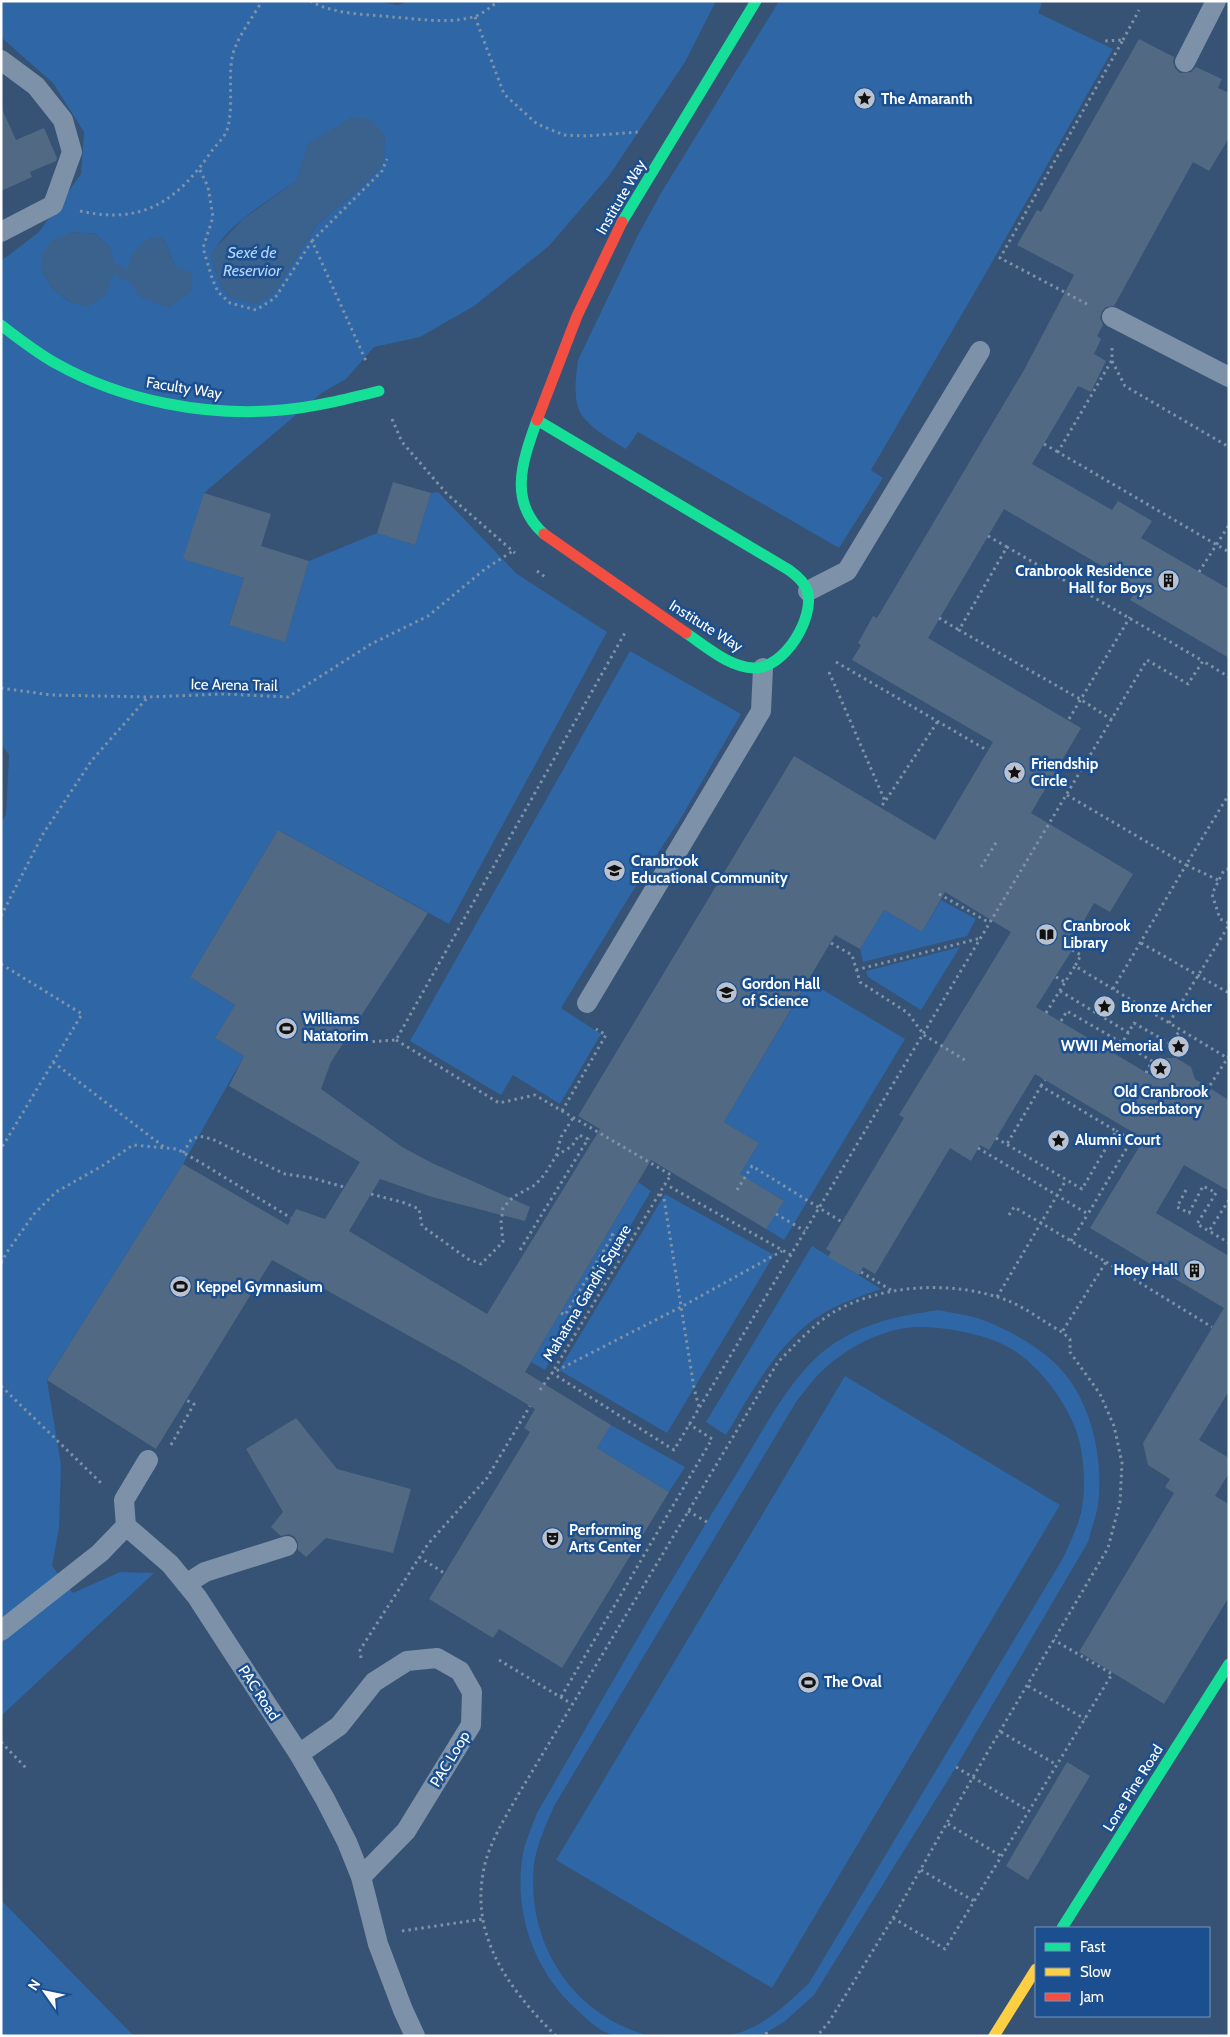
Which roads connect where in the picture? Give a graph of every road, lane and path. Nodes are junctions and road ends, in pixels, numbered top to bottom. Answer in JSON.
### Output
{"nodes":[{"id":1,"x":262,"y":1,"type":"edge"},
{"id":2,"x":310,"y":1,"type":"edge"},
{"id":3,"x":499,"y":1,"type":"edge"},
{"id":4,"x":756,"y":1,"type":"edge"},
{"id":5,"x":1216,"y":1,"type":"edge"},
{"id":6,"x":1139,"y":10,"type":"dead end"},
{"id":7,"x":475,"y":17,"type":"junction"},
{"id":8,"x":1123,"y":40,"type":"dead end"},
{"id":9,"x":1,"y":60,"type":"edge"},
{"id":10,"x":1185,"y":62,"type":"dead end"},
{"id":11,"x":675,"y":136,"type":"junction"},
{"id":12,"x":386,"y":159,"type":"dead end"},
{"id":13,"x":200,"y":170,"type":"junction"},
{"id":14,"x":53,"y":205,"type":"junction"},
{"id":15,"x":1,"y":232,"type":"edge"},
{"id":16,"x":312,"y":241,"type":"junction"},
{"id":17,"x":1112,"y":317,"type":"dead end"},
{"id":18,"x":1,"y":325,"type":"edge"},
{"id":19,"x":980,"y":350,"type":"dead end"},
{"id":20,"x":1112,"y":360,"type":"dead end"},
{"id":21,"x":1229,"y":377,"type":"edge"},
{"id":22,"x":379,"y":391,"type":"junction"},
{"id":23,"x":537,"y":420,"type":"junction"},
{"id":24,"x":1044,"y":444,"type":"dead end"},
{"id":25,"x":1229,"y":446,"type":"edge"},
{"id":26,"x":1058,"y":452,"type":"dead end"},
{"id":27,"x":1229,"y":525,"type":"edge"},
{"id":28,"x":988,"y":536,"type":"dead end"},
{"id":29,"x":1217,"y":545,"type":"junction"},
{"id":30,"x":1007,"y":547,"type":"junction"},
{"id":31,"x":513,"y":551,"type":"junction"},
{"id":32,"x":1229,"y":552,"type":"edge"},
{"id":33,"x":520,"y":556,"type":"dead end"},
{"id":34,"x":532,"y":567,"type":"dead end"},
{"id":35,"x":1199,"y":572,"type":"dead end"},
{"id":36,"x":545,"y":577,"type":"dead end"},
{"id":37,"x":808,"y":591,"type":"junction"},
{"id":38,"x":1130,"y":617,"type":"junction"},
{"id":39,"x":939,"y":618,"type":"dead end"},
{"id":40,"x":958,"y":630,"type":"junction"},
{"id":41,"x":626,"y":631,"type":"dead end"},
{"id":42,"x":1203,"y":661,"type":"junction"},
{"id":43,"x":836,"y":662,"type":"dead end"},
{"id":44,"x":763,"y":668,"type":"junction"},
{"id":45,"x":829,"y":672,"type":"dead end"},
{"id":46,"x":1229,"y":677,"type":"edge"},
{"id":47,"x":1,"y":688,"type":"edge"},
{"id":48,"x":148,"y":697,"type":"junction"},
{"id":49,"x":1080,"y":699,"type":"junction"},
{"id":50,"x":1069,"y":719,"type":"dead end"},
{"id":51,"x":1112,"y":720,"type":"junction"},
{"id":52,"x":938,"y":721,"type":"junction"},
{"id":53,"x":985,"y":749,"type":"dead end"},
{"id":54,"x":1229,"y":794,"type":"edge"},
{"id":55,"x":1067,"y":795,"type":"junction"},
{"id":56,"x":886,"y":801,"type":"junction"},
{"id":57,"x":881,"y":807,"type":"dead end"},
{"id":58,"x":997,"y":841,"type":"dead end"},
{"id":59,"x":1186,"y":864,"type":"junction"},
{"id":60,"x":981,"y":867,"type":"dead end"},
{"id":61,"x":1229,"y":869,"type":"edge"},
{"id":62,"x":1218,"y":880,"type":"junction"},
{"id":63,"x":939,"y":894,"type":"dead end"},
{"id":64,"x":1,"y":916,"type":"edge"},
{"id":65,"x":990,"y":923,"type":"junction"},
{"id":66,"x":1229,"y":924,"type":"edge"},
{"id":67,"x":981,"y":938,"type":"junction"},
{"id":68,"x":830,"y":943,"type":"dead end"},
{"id":69,"x":1141,"y":943,"type":"junction"},
{"id":70,"x":1072,"y":950,"type":"dead end"},
{"id":71,"x":1,"y":964,"type":"edge"},
{"id":72,"x":1075,"y":966,"type":"junction"},
{"id":73,"x":856,"y":970,"type":"junction"},
{"id":74,"x":1198,"y":974,"type":"junction"},
{"id":75,"x":1056,"y":977,"type":"dead end"},
{"id":76,"x":1065,"y":982,"type":"junction"},
{"id":77,"x":1113,"y":989,"type":"junction"},
{"id":78,"x":1060,"y":991,"type":"junction"},
{"id":79,"x":1229,"y":993,"type":"edge"},
{"id":80,"x":587,"y":1003,"type":"dead end"},
{"id":81,"x":1046,"y":1012,"type":"dead end"},
{"id":82,"x":1061,"y":1022,"type":"dead end"},
{"id":83,"x":1169,"y":1023,"type":"junction"},
{"id":84,"x":1180,"y":1030,"type":"junction"},
{"id":85,"x":1128,"y":1033,"type":"junction"},
{"id":86,"x":924,"y":1035,"type":"junction"},
{"id":87,"x":396,"y":1040,"type":"junction"},
{"id":88,"x":366,"y":1042,"type":"dead end"},
{"id":89,"x":1122,"y":1043,"type":"junction"},
{"id":90,"x":1228,"y":1058,"type":"edge"},
{"id":91,"x":53,"y":1062,"type":"junction"},
{"id":92,"x":968,"y":1062,"type":"dead end"},
{"id":93,"x":1146,"y":1073,"type":"dead end"},
{"id":94,"x":1045,"y":1080,"type":"dead end"},
{"id":95,"x":1042,"y":1086,"type":"junction"},
{"id":96,"x":1203,"y":1096,"type":"dead end"},
{"id":97,"x":573,"y":1118,"type":"junction"},
{"id":98,"x":1116,"y":1131,"type":"junction"},
{"id":99,"x":1135,"y":1134,"type":"dead end"},
{"id":100,"x":996,"y":1138,"type":"dead end"},
{"id":101,"x":1007,"y":1144,"type":"junction"},
{"id":102,"x":1140,"y":1145,"type":"dead end"},
{"id":103,"x":165,"y":1148,"type":"junction"},
{"id":104,"x":978,"y":1148,"type":"dead end"},
{"id":105,"x":1,"y":1149,"type":"edge"},
{"id":106,"x":183,"y":1153,"type":"junction"},
{"id":107,"x":556,"y":1156,"type":"junction"},
{"id":108,"x":1066,"y":1180,"type":"junction"},
{"id":109,"x":665,"y":1184,"type":"junction"},
{"id":110,"x":344,"y":1187,"type":"dead end"},
{"id":111,"x":737,"y":1190,"type":"dead end"},
{"id":112,"x":1186,"y":1190,"type":"dead end"},
{"id":113,"x":371,"y":1194,"type":"dead end"},
{"id":114,"x":660,"y":1194,"type":"junction"},
{"id":115,"x":1229,"y":1200,"type":"edge"},
{"id":116,"x":819,"y":1208,"type":"junction"},
{"id":117,"x":776,"y":1214,"type":"dead end"},
{"id":118,"x":1088,"y":1214,"type":"junction"},
{"id":119,"x":1009,"y":1215,"type":"dead end"},
{"id":120,"x":291,"y":1218,"type":"dead end"},
{"id":121,"x":842,"y":1222,"type":"dead end"},
{"id":122,"x":1041,"y":1223,"type":"junction"},
{"id":123,"x":1210,"y":1231,"type":"junction"},
{"id":124,"x":805,"y":1232,"type":"junction"},
{"id":125,"x":608,"y":1233,"type":"dead end"},
{"id":126,"x":1071,"y":1241,"type":"junction"},
{"id":127,"x":1229,"y":1243,"type":"edge"},
{"id":128,"x":520,"y":1250,"type":"dead end"},
{"id":129,"x":783,"y":1251,"type":"junction"},
{"id":130,"x":791,"y":1255,"type":"junction"},
{"id":131,"x":1106,"y":1262,"type":"junction"},
{"id":132,"x":1,"y":1263,"type":"edge"},
{"id":133,"x":861,"y":1272,"type":"dead end"},
{"id":134,"x":589,"y":1276,"type":"junction"},
{"id":135,"x":604,"y":1284,"type":"junction"},
{"id":136,"x":892,"y":1291,"type":"junction"},
{"id":137,"x":996,"y":1297,"type":"junction"},
{"id":138,"x":681,"y":1307,"type":"junction"},
{"id":139,"x":561,"y":1312,"type":"dead end"},
{"id":140,"x":1212,"y":1327,"type":"dead end"},
{"id":141,"x":1062,"y":1332,"type":"junction"},
{"id":142,"x":552,"y":1374,"type":"junction"},
{"id":143,"x":1,"y":1386,"type":"edge"},
{"id":144,"x":540,"y":1390,"type":"dead end"},
{"id":145,"x":186,"y":1400,"type":"dead end"},
{"id":146,"x":530,"y":1406,"type":"dead end"},
{"id":147,"x":699,"y":1407,"type":"junction"},
{"id":148,"x":689,"y":1424,"type":"junction"},
{"id":149,"x":148,"y":1460,"type":"joint"},
{"id":150,"x":124,"y":1500,"type":"junction"},
{"id":151,"x":688,"y":1512,"type":"junction"},
{"id":152,"x":707,"y":1522,"type":"dead end"},
{"id":153,"x":126,"y":1526,"type":"junction"},
{"id":154,"x":287,"y":1546,"type":"dead end"},
{"id":155,"x":419,"y":1557,"type":"junction"},
{"id":156,"x":444,"y":1574,"type":"dead end"},
{"id":157,"x":186,"y":1584,"type":"junction"},
{"id":158,"x":1,"y":1631,"type":"edge"},
{"id":159,"x":1054,"y":1640,"type":"junction"},
{"id":160,"x":499,"y":1660,"type":"dead end"},
{"id":161,"x":362,"y":1664,"type":"dead end"},
{"id":162,"x":1229,"y":1664,"type":"edge"},
{"id":163,"x":1028,"y":1686,"type":"junction"},
{"id":164,"x":561,"y":1697,"type":"junction"},
{"id":165,"x":572,"y":1704,"type":"junction"},
{"id":166,"x":1084,"y":1719,"type":"junction"},
{"id":167,"x":1001,"y":1732,"type":"junction"},
{"id":168,"x":1,"y":1742,"type":"edge"},
{"id":169,"x":299,"y":1754,"type":"junction"},
{"id":170,"x":1057,"y":1765,"type":"junction"},
{"id":171,"x":956,"y":1767,"type":"dead end"},
{"id":172,"x":26,"y":1768,"type":"dead end"},
{"id":173,"x":973,"y":1777,"type":"junction"},
{"id":174,"x":1029,"y":1811,"type":"junction"},
{"id":175,"x":948,"y":1824,"type":"junction"},
{"id":176,"x":1001,"y":1856,"type":"junction"},
{"id":177,"x":921,"y":1870,"type":"junction"},
{"id":178,"x":361,"y":1877,"type":"junction"},
{"id":179,"x":974,"y":1901,"type":"junction"},
{"id":180,"x":893,"y":1918,"type":"junction"},
{"id":181,"x":483,"y":1919,"type":"junction"},
{"id":182,"x":1063,"y":1927,"type":"edge"},
{"id":183,"x":378,"y":1944,"type":"junction"},
{"id":184,"x":1035,"y":1971,"type":"edge"},
{"id":185,"x":415,"y":2036,"type":"edge"},
{"id":186,"x":556,"y":2036,"type":"edge"},
{"id":187,"x":817,"y":2036,"type":"edge"},
{"id":188,"x":994,"y":2036,"type":"edge"}],
"edges":[{"from":1,"to":13,"type":"path"},
{"from":2,"to":7,"type":"path"},
{"from":3,"to":7,"type":"path"},
{"from":4,"to":11,"type":"street","name":"Institute Way"},
{"from":5,"to":10,"type":"lane"},
{"from":6,"to":8,"type":"path"},
{"from":7,"to":11,"type":"path"},
{"from":9,"to":14,"type":"lane"},
{"from":11,"to":23,"type":"street","name":"Institute Way"},
{"from":12,"to":16,"type":"path"},
{"from":13,"to":14,"type":"path"},
{"from":13,"to":16,"type":"path"},
{"from":14,"to":15,"type":"lane"},
{"from":16,"to":22,"type":"path"},
{"from":17,"to":21,"type":"lane"},
{"from":18,"to":22,"type":"street","name":"Faculty Way"},
{"from":19,"to":37,"type":"lane"},
{"from":20,"to":25,"type":"path"},
{"from":22,"to":31,"type":"path"},
{"from":23,"to":37,"type":"street"},
{"from":23,"to":44,"type":"street","name":"Institute Way"},
{"from":24,"to":26,"type":"path"},
{"from":27,"to":29,"type":"path"},
{"from":28,"to":30,"type":"path"},
{"from":29,"to":32,"type":"path"},
{"from":29,"to":35,"type":"path"},
{"from":30,"to":38,"type":"path"},
{"from":30,"to":40,"type":"path"},
{"from":31,"to":33,"type":"path"},
{"from":31,"to":48,"type":"path","name":"Ice Arena Trail"},
{"from":34,"to":36,"type":"path"},
{"from":37,"to":44,"type":"street"},
{"from":38,"to":42,"type":"path"},
{"from":38,"to":49,"type":"path"},
{"from":39,"to":40,"type":"path"},
{"from":40,"to":49,"type":"path"},
{"from":41,"to":87,"type":"path"},
{"from":42,"to":46,"type":"path"},
{"from":42,"to":51,"type":"path","name":"Mahatma Gandhi Square"},
{"from":43,"to":52,"type":"path"},
{"from":44,"to":80,"type":"lane"},
{"from":45,"to":56,"type":"path"},
{"from":47,"to":48,"type":"path","name":"Ice Arena Trail"},
{"from":48,"to":64,"type":"path"},
{"from":49,"to":50,"type":"path"},
{"from":49,"to":51,"type":"path"},
{"from":51,"to":55,"type":"path","name":"Mahatma Gandhi Square"},
{"from":52,"to":53,"type":"path"},
{"from":52,"to":56,"type":"path"},
{"from":54,"to":59,"type":"path"},
{"from":55,"to":59,"type":"path"},
{"from":55,"to":65,"type":"path","name":"Mahatma Gandhi Square"},
{"from":56,"to":57,"type":"path"},
{"from":58,"to":60,"type":"path"},
{"from":59,"to":62,"type":"path"},
{"from":59,"to":69,"type":"path"},
{"from":61,"to":62,"type":"path"},
{"from":62,"to":66,"type":"path"},
{"from":63,"to":65,"type":"path"},
{"from":65,"to":67,"type":"path","name":"Mahatma Gandhi Square"},
{"from":66,"to":74,"type":"path"},
{"from":67,"to":73,"type":"path"},
{"from":67,"to":86,"type":"path","name":"Mahatma Gandhi Square"},
{"from":68,"to":73,"type":"path"},
{"from":69,"to":74,"type":"path"},
{"from":69,"to":77,"type":"path"},
{"from":70,"to":72,"type":"path"},
{"from":71,"to":91,"type":"path"},
{"from":72,"to":76,"type":"path"},
{"from":72,"to":77,"type":"path"},
{"from":73,"to":86,"type":"path"},
{"from":74,"to":79,"type":"path"},
{"from":74,"to":83,"type":"path"},
{"from":75,"to":76,"type":"path"},
{"from":76,"to":78,"type":"path"},
{"from":77,"to":83,"type":"path"},
{"from":78,"to":81,"type":"path"},
{"from":78,"to":85,"type":"path"},
{"from":82,"to":89,"type":"path"},
{"from":83,"to":84,"type":"path"},
{"from":84,"to":85,"type":"path"},
{"from":84,"to":90,"type":"path"},
{"from":85,"to":89,"type":"path"},
{"from":86,"to":92,"type":"path"},
{"from":86,"to":116,"type":"path","name":"Mahatma Gandhi Square"},
{"from":87,"to":88,"type":"path"},
{"from":87,"to":97,"type":"path"},
{"from":89,"to":93,"type":"path"},
{"from":90,"to":96,"type":"path"},
{"from":91,"to":103,"type":"path"},
{"from":91,"to":105,"type":"path"},
{"from":94,"to":95,"type":"path"},
{"from":95,"to":98,"type":"path"},
{"from":95,"to":101,"type":"path"},
{"from":97,"to":107,"type":"path"},
{"from":97,"to":109,"type":"path"},
{"from":98,"to":102,"type":"path"},
{"from":98,"to":108,"type":"path"},
{"from":99,"to":118,"type":"path","bridge":true},
{"from":100,"to":101,"type":"path"},
{"from":101,"to":108,"type":"path"},
{"from":103,"to":106,"type":"path"},
{"from":103,"to":132,"type":"path"},
{"from":104,"to":118,"type":"path","bridge":true},
{"from":106,"to":110,"type":"path"},
{"from":106,"to":120,"type":"path"},
{"from":107,"to":113,"type":"path"},
{"from":107,"to":128,"type":"path"},
{"from":108,"to":122,"type":"path"},
{"from":109,"to":114,"type":"path","name":"Mahatma Gandhi Square"},
{"from":109,"to":129,"type":"path"},
{"from":111,"to":116,"type":"path"},
{"from":112,"to":123,"type":"path"},
{"from":114,"to":135,"type":"path","name":"Mahatma Gandhi Square"},
{"from":114,"to":138,"type":"path"},
{"from":115,"to":123,"type":"path"},
{"from":116,"to":121,"type":"path"},
{"from":116,"to":124,"type":"path","name":"Mahatma Gandhi Square"},
{"from":117,"to":124,"type":"path"},
{"from":118,"to":126,"type":"path"},
{"from":119,"to":122,"type":"path"},
{"from":122,"to":126,"type":"path"},
{"from":122,"to":137,"type":"path"},
{"from":123,"to":127,"type":"path"},
{"from":124,"to":130,"type":"path","name":"Mahatma Gandhi Square"},
{"from":125,"to":134,"type":"path"},
{"from":126,"to":131,"type":"path"},
{"from":129,"to":130,"type":"path"},
{"from":129,"to":138,"type":"path"},
{"from":130,"to":147,"type":"path","name":"Mahatma Gandhi Square"},
{"from":131,"to":140,"type":"path"},
{"from":131,"to":141,"type":"path"},
{"from":133,"to":136,"type":"path"},
{"from":134,"to":135,"type":"path"},
{"from":134,"to":139,"type":"path"},
{"from":135,"to":142,"type":"path","name":"Mahatma Gandhi Square"},
{"from":136,"to":137,"type":"path"},
{"from":136,"to":151,"type":"path"},
{"from":137,"to":141,"type":"path"},
{"from":138,"to":142,"type":"path"},
{"from":138,"to":147,"type":"path"},
{"from":141,"to":159,"type":"path"},
{"from":142,"to":144,"type":"path"},
{"from":142,"to":148,"type":"path","name":"Mahatma Gandhi Square"},
{"from":143,"to":150,"type":"path"},
{"from":145,"to":149,"type":"path"},
{"from":146,"to":155,"type":"path"},
{"from":147,"to":148,"type":"path","name":"Mahatma Gandhi Square"},
{"from":148,"to":164,"type":"path"},
{"from":149,"to":150,"type":"lane"},
{"from":150,"to":153,"type":"lane"},
{"from":151,"to":152,"type":"path"},
{"from":151,"to":165,"type":"path"},
{"from":153,"to":157,"type":"lane","name":"PAC Road"},
{"from":153,"to":158,"type":"lane"},
{"from":154,"to":157,"type":"lane"},
{"from":155,"to":156,"type":"path"},
{"from":155,"to":161,"type":"path"},
{"from":157,"to":169,"type":"lane","name":"PAC Road"},
{"from":159,"to":163,"type":"path"},
{"from":159,"to":166,"type":"path"},
{"from":160,"to":164,"type":"path"},
{"from":162,"to":182,"type":"street","name":"Lone Pine Road"},
{"from":163,"to":166,"type":"path"},
{"from":163,"to":167,"type":"path"},
{"from":164,"to":165,"type":"path"},
{"from":165,"to":181,"type":"path"},
{"from":166,"to":170,"type":"path"},
{"from":167,"to":170,"type":"path"},
{"from":167,"to":173,"type":"path"},
{"from":168,"to":172,"type":"path"},
{"from":169,"to":178,"type":"lane","name":"PAC Road"},
{"from":169,"to":178,"type":"lane","name":"PAC Loop"},
{"from":170,"to":174,"type":"path"},
{"from":171,"to":173,"type":"path"},
{"from":173,"to":174,"type":"path"},
{"from":173,"to":175,"type":"path"},
{"from":174,"to":176,"type":"path"},
{"from":175,"to":176,"type":"path"},
{"from":175,"to":177,"type":"path"},
{"from":176,"to":179,"type":"path"},
{"from":177,"to":179,"type":"path"},
{"from":177,"to":180,"type":"path"},
{"from":178,"to":183,"type":"lane","name":"PAC Road"},
{"from":179,"to":180,"type":"path"},
{"from":180,"to":187,"type":"path"},
{"from":181,"to":183,"type":"path"},
{"from":181,"to":186,"type":"path"},
{"from":183,"to":185,"type":"lane","name":"PAC Road"},
{"from":184,"to":188,"type":"street"}]}
